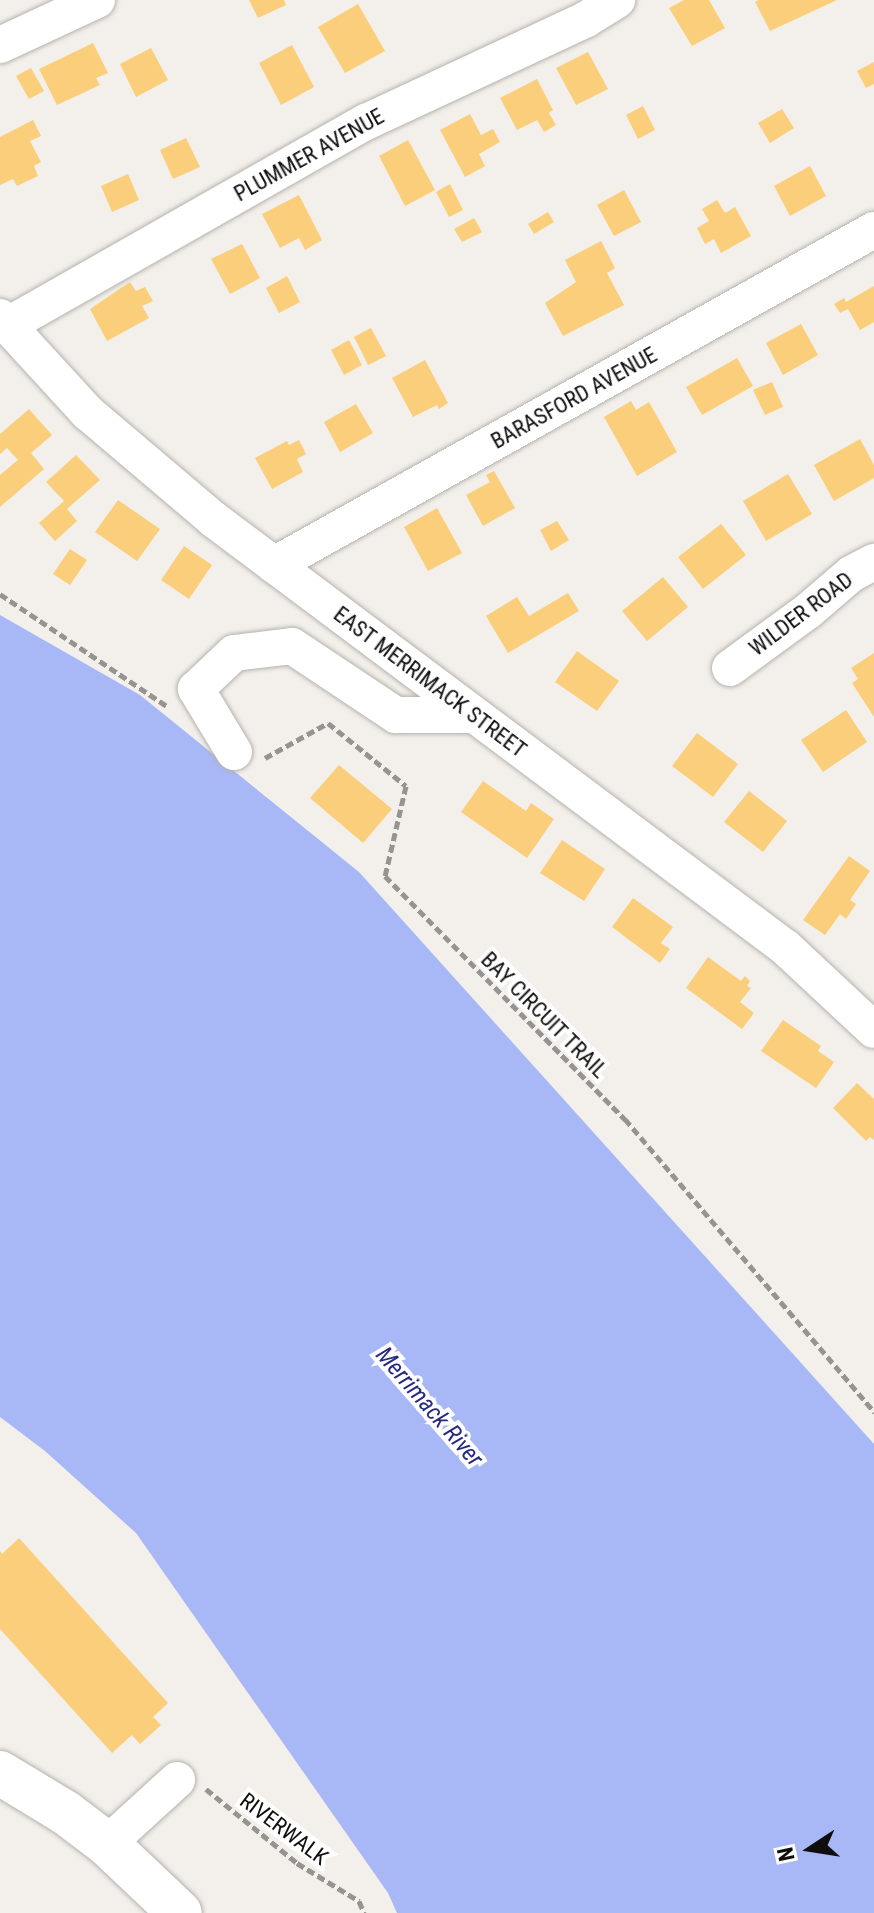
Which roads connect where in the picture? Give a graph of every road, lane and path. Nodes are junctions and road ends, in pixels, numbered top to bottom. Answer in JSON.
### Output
{"nodes":[{"id":1,"x":97,"y":0,"type":"edge"},
{"id":2,"x":617,"y":0,"type":"edge"},
{"id":3,"x":0,"y":45,"type":"edge"},
{"id":4,"x":874,"y":230,"type":"edge"},
{"id":5,"x":4,"y":321,"type":"edge"},
{"id":6,"x":874,"y":562,"type":"edge"},
{"id":7,"x":274,"y":565,"type":"junction"},
{"id":8,"x":0,"y":594,"type":"edge"},
{"id":9,"x":730,"y":668,"type":"dead end"},
{"id":10,"x":169,"y":708,"type":"dead end"},
{"id":11,"x":473,"y":715,"type":"junction"},
{"id":12,"x":234,"y":752,"type":"joint"},
{"id":13,"x":874,"y":1030,"type":"edge"},
{"id":14,"x":874,"y":1412,"type":"edge"},
{"id":15,"x":0,"y":1773,"type":"edge"},
{"id":16,"x":177,"y":1780,"type":"joint"},
{"id":17,"x":107,"y":1844,"type":"junction"},
{"id":18,"x":180,"y":1913,"type":"edge"},
{"id":19,"x":364,"y":1913,"type":"edge"}],
"edges":[{"from":1,"to":3,"type":"street"},
{"from":2,"to":5,"type":"street","name":"PLUMMER AVENUE"},
{"from":4,"to":7,"type":"street","name":"BARASFORD AVENUE"},
{"from":5,"to":7,"type":"street","name":"EAST MERRIMACK STREET"},
{"from":6,"to":9,"type":"street","name":"WILDER ROAD"},
{"from":7,"to":11,"type":"street","name":"EAST MERRIMACK STREET"},
{"from":8,"to":10,"type":"path"},
{"from":11,"to":12,"type":"street"},
{"from":11,"to":13,"type":"street","name":"EAST MERRIMACK STREET"},
{"from":12,"to":14,"type":"path","name":"BAY CIRCUIT TRAIL"},
{"from":15,"to":17,"type":"main road"},
{"from":16,"to":17,"type":"street"},
{"from":16,"to":19,"type":"path","name":"RIVERWALK"},
{"from":17,"to":18,"type":"main road"}]}
